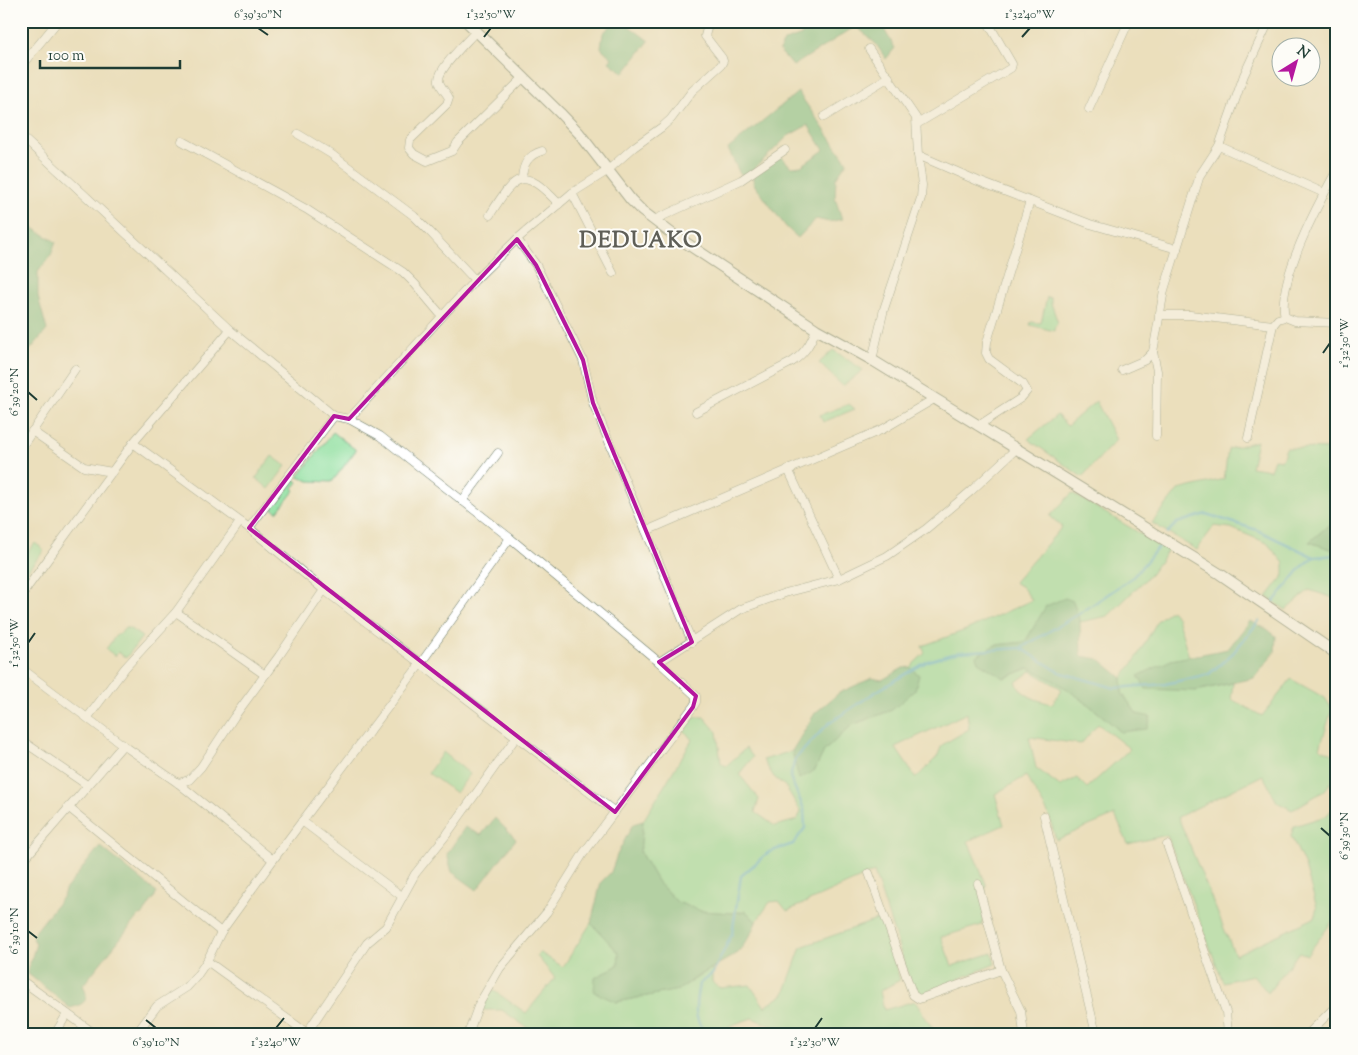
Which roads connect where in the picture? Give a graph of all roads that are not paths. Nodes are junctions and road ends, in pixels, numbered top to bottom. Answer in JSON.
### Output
{"nodes":[{"id":1,"x":466,"y":21,"type":"edge"},
{"id":2,"x":709,"y":21,"type":"edge"},
{"id":3,"x":987,"y":21,"type":"edge"},
{"id":4,"x":1129,"y":21,"type":"edge"},
{"id":5,"x":1268,"y":21,"type":"edge"},
{"id":6,"x":1326,"y":21,"type":"edge"},
{"id":7,"x":55,"y":22,"type":"edge"},
{"id":8,"x":1337,"y":26,"type":"edge"},
{"id":9,"x":476,"y":31,"type":"junction"},
{"id":10,"x":869,"y":49,"type":"dead end"},
{"id":11,"x":21,"y":66,"type":"edge"},
{"id":12,"x":524,"y":77,"type":"junction"},
{"id":13,"x":889,"y":77,"type":"junction"},
{"id":14,"x":1089,"y":109,"type":"dead end"},
{"id":15,"x":824,"y":117,"type":"dead end"},
{"id":16,"x":917,"y":124,"type":"junction"},
{"id":17,"x":298,"y":134,"type":"dead end"},
{"id":18,"x":21,"y":136,"type":"edge"},
{"id":19,"x":182,"y":141,"type":"dead end"},
{"id":20,"x":1219,"y":146,"type":"junction"},
{"id":21,"x":785,"y":150,"type":"dead end"},
{"id":22,"x":542,"y":151,"type":"dead end"},
{"id":23,"x":918,"y":155,"type":"junction"},
{"id":24,"x":1337,"y":170,"type":"edge"},
{"id":25,"x":607,"y":171,"type":"junction"},
{"id":26,"x":522,"y":178,"type":"junction"},
{"id":27,"x":1324,"y":192,"type":"junction"},
{"id":28,"x":572,"y":193,"type":"junction"},
{"id":29,"x":1030,"y":201,"type":"junction"},
{"id":30,"x":559,"y":204,"type":"junction"},
{"id":31,"x":490,"y":215,"type":"dead end"},
{"id":32,"x":654,"y":220,"type":"junction"},
{"id":33,"x":517,"y":239,"type":"junction"},
{"id":34,"x":1177,"y":249,"type":"junction"},
{"id":35,"x":613,"y":273,"type":"dead end"},
{"id":36,"x":475,"y":280,"type":"junction"},
{"id":37,"x":1159,"y":315,"type":"junction"},
{"id":38,"x":442,"y":316,"type":"junction"},
{"id":39,"x":1285,"y":317,"type":"junction"},
{"id":40,"x":1337,"y":323,"type":"edge"},
{"id":41,"x":1273,"y":325,"type":"junction"},
{"id":42,"x":816,"y":329,"type":"junction"},
{"id":43,"x":230,"y":330,"type":"junction"},
{"id":44,"x":1153,"y":352,"type":"junction"},
{"id":45,"x":872,"y":360,"type":"junction"},
{"id":46,"x":75,"y":369,"type":"dead end"},
{"id":47,"x":1122,"y":370,"type":"dead end"},
{"id":48,"x":934,"y":399,"type":"junction"},
{"id":49,"x":696,"y":412,"type":"dead end"},
{"id":50,"x":334,"y":416,"type":"junction"},
{"id":51,"x":349,"y":418,"type":"junction"},
{"id":52,"x":978,"y":426,"type":"junction"},
{"id":53,"x":32,"y":431,"type":"junction"},
{"id":54,"x":1156,"y":436,"type":"dead end"},
{"id":55,"x":1248,"y":438,"type":"dead end"},
{"id":56,"x":133,"y":443,"type":"junction"},
{"id":57,"x":21,"y":448,"type":"edge"},
{"id":58,"x":1016,"y":449,"type":"junction"},
{"id":59,"x":498,"y":453,"type":"dead end"},
{"id":60,"x":788,"y":469,"type":"junction"},
{"id":61,"x":112,"y":472,"type":"junction"},
{"id":62,"x":462,"y":501,"type":"junction"},
{"id":63,"x":240,"y":522,"type":"junction"},
{"id":64,"x":249,"y":528,"type":"junction"},
{"id":65,"x":646,"y":531,"type":"junction"},
{"id":66,"x":510,"y":538,"type":"junction"},
{"id":67,"x":838,"y":579,"type":"junction"},
{"id":68,"x":324,"y":590,"type":"junction"},
{"id":69,"x":21,"y":596,"type":"edge"},
{"id":70,"x":176,"y":612,"type":"junction"},
{"id":71,"x":692,"y":642,"type":"junction"},
{"id":72,"x":1337,"y":654,"type":"edge"},
{"id":73,"x":659,"y":662,"type":"junction"},
{"id":74,"x":421,"y":663,"type":"junction"},
{"id":75,"x":21,"y":668,"type":"edge"},
{"id":76,"x":265,"y":675,"type":"junction"},
{"id":77,"x":88,"y":717,"type":"junction"},
{"id":78,"x":517,"y":736,"type":"junction"},
{"id":79,"x":21,"y":740,"type":"edge"},
{"id":80,"x":122,"y":744,"type":"junction"},
{"id":81,"x":178,"y":783,"type":"junction"},
{"id":82,"x":87,"y":785,"type":"junction"},
{"id":83,"x":68,"y":808,"type":"junction"},
{"id":84,"x":615,"y":812,"type":"junction"},
{"id":85,"x":1044,"y":816,"type":"dead end"},
{"id":86,"x":302,"y":821,"type":"junction"},
{"id":87,"x":1167,"y":845,"type":"dead end"},
{"id":88,"x":273,"y":860,"type":"junction"},
{"id":89,"x":21,"y":863,"type":"edge"},
{"id":90,"x":869,"y":874,"type":"dead end"},
{"id":91,"x":978,"y":884,"type":"dead end"},
{"id":92,"x":403,"y":897,"type":"junction"},
{"id":93,"x":220,"y":932,"type":"junction"},
{"id":94,"x":207,"y":962,"type":"junction"},
{"id":95,"x":1000,"y":970,"type":"junction"},
{"id":96,"x":21,"y":980,"type":"edge"},
{"id":97,"x":1337,"y":1005,"type":"edge"},
{"id":98,"x":1328,"y":1013,"type":"junction"},
{"id":99,"x":67,"y":1014,"type":"junction"},
{"id":100,"x":1337,"y":1017,"type":"edge"},
{"id":101,"x":307,"y":1033,"type":"edge"},
{"id":102,"x":55,"y":1034,"type":"edge"},
{"id":103,"x":95,"y":1034,"type":"edge"},
{"id":104,"x":136,"y":1034,"type":"edge"},
{"id":105,"x":468,"y":1034,"type":"edge"},
{"id":106,"x":1024,"y":1034,"type":"edge"},
{"id":107,"x":1096,"y":1034,"type":"edge"},
{"id":108,"x":1228,"y":1034,"type":"edge"},
{"id":109,"x":1308,"y":1034,"type":"edge"}],
"edges":[{"from":1,"to":9,"type":"street"},
{"from":2,"to":25,"type":"street"},
{"from":3,"to":16,"type":"street"},
{"from":4,"to":14,"type":"street"},
{"from":5,"to":20,"type":"street"},
{"from":6,"to":8,"type":"street"},
{"from":7,"to":11,"type":"street"},
{"from":9,"to":12,"type":"street"},
{"from":9,"to":12,"type":"street"},
{"from":10,"to":13,"type":"street"},
{"from":12,"to":25,"type":"street"},
{"from":13,"to":15,"type":"street"},
{"from":13,"to":16,"type":"street"},
{"from":16,"to":23,"type":"street"},
{"from":17,"to":36,"type":"street"},
{"from":18,"to":43,"type":"street"},
{"from":19,"to":38,"type":"street"},
{"from":20,"to":27,"type":"street"},
{"from":20,"to":34,"type":"street"},
{"from":21,"to":32,"type":"street"},
{"from":22,"to":26,"type":"street"},
{"from":23,"to":29,"type":"street"},
{"from":23,"to":45,"type":"street"},
{"from":24,"to":27,"type":"street"},
{"from":25,"to":28,"type":"street"},
{"from":25,"to":32,"type":"street"},
{"from":26,"to":30,"type":"street"},
{"from":26,"to":31,"type":"street"},
{"from":27,"to":39,"type":"street"},
{"from":28,"to":30,"type":"street"},
{"from":28,"to":35,"type":"street"},
{"from":29,"to":34,"type":"street"},
{"from":29,"to":52,"type":"street"},
{"from":30,"to":33,"type":"street"},
{"from":32,"to":42,"type":"street"},
{"from":33,"to":36,"type":"street"},
{"from":33,"to":65,"type":"street"},
{"from":34,"to":37,"type":"street"},
{"from":36,"to":38,"type":"street"},
{"from":37,"to":41,"type":"street"},
{"from":37,"to":44,"type":"street"},
{"from":38,"to":51,"type":"street"},
{"from":39,"to":40,"type":"street"},
{"from":39,"to":41,"type":"street"},
{"from":41,"to":55,"type":"street"},
{"from":42,"to":45,"type":"street"},
{"from":42,"to":49,"type":"street"},
{"from":43,"to":50,"type":"street"},
{"from":43,"to":56,"type":"street"},
{"from":44,"to":47,"type":"street"},
{"from":44,"to":54,"type":"street"},
{"from":45,"to":48,"type":"street"},
{"from":46,"to":53,"type":"street"},
{"from":48,"to":52,"type":"street"},
{"from":48,"to":60,"type":"street"},
{"from":50,"to":51,"type":"street"},
{"from":50,"to":64,"type":"street"},
{"from":51,"to":62,"type":"street"},
{"from":52,"to":58,"type":"street"},
{"from":53,"to":57,"type":"street"},
{"from":53,"to":61,"type":"street"},
{"from":56,"to":61,"type":"street"},
{"from":56,"to":63,"type":"street"},
{"from":58,"to":67,"type":"street"},
{"from":58,"to":72,"type":"street"},
{"from":59,"to":62,"type":"street"},
{"from":60,"to":65,"type":"street"},
{"from":60,"to":67,"type":"street"},
{"from":61,"to":69,"type":"street"},
{"from":62,"to":66,"type":"street"},
{"from":63,"to":64,"type":"street"},
{"from":63,"to":70,"type":"street"},
{"from":64,"to":68,"type":"street"},
{"from":65,"to":71,"type":"street"},
{"from":66,"to":73,"type":"street"},
{"from":66,"to":74,"type":"street"},
{"from":67,"to":71,"type":"street"},
{"from":68,"to":74,"type":"street"},
{"from":68,"to":76,"type":"street"},
{"from":70,"to":76,"type":"street"},
{"from":70,"to":77,"type":"street"},
{"from":71,"to":73,"type":"street"},
{"from":73,"to":84,"type":"street"},
{"from":74,"to":78,"type":"street"},
{"from":74,"to":86,"type":"street"},
{"from":75,"to":77,"type":"street"},
{"from":76,"to":81,"type":"street"},
{"from":77,"to":80,"type":"street"},
{"from":78,"to":84,"type":"street"},
{"from":78,"to":92,"type":"street"},
{"from":79,"to":82,"type":"street"},
{"from":80,"to":81,"type":"street"},
{"from":80,"to":82,"type":"street"},
{"from":81,"to":88,"type":"street"},
{"from":82,"to":83,"type":"street"},
{"from":83,"to":89,"type":"street"},
{"from":83,"to":93,"type":"street"},
{"from":84,"to":105,"type":"street"},
{"from":85,"to":107,"type":"street"},
{"from":86,"to":88,"type":"street"},
{"from":86,"to":92,"type":"street"},
{"from":87,"to":108,"type":"street"},
{"from":88,"to":93,"type":"street"},
{"from":90,"to":95,"type":"street"},
{"from":91,"to":95,"type":"street"},
{"from":92,"to":101,"type":"street"},
{"from":93,"to":94,"type":"street"},
{"from":94,"to":101,"type":"street"},
{"from":94,"to":104,"type":"street"},
{"from":95,"to":106,"type":"street"},
{"from":96,"to":99,"type":"street"},
{"from":97,"to":98,"type":"street"},
{"from":98,"to":100,"type":"street"},
{"from":98,"to":109,"type":"street"},
{"from":99,"to":102,"type":"street"},
{"from":99,"to":103,"type":"street"}]}
